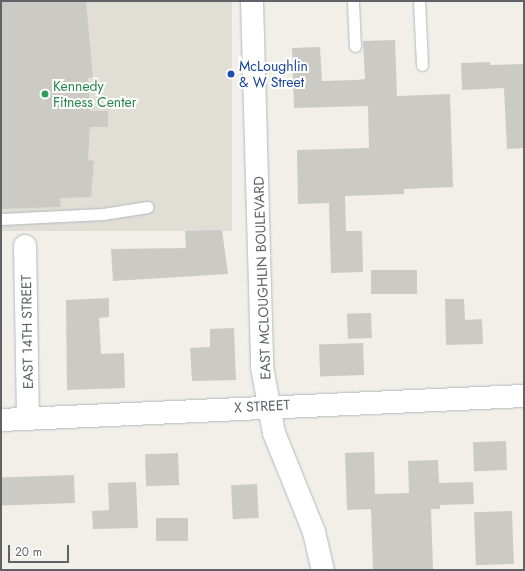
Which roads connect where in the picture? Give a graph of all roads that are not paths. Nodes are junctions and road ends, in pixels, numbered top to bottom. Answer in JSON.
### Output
{"nodes":[{"id":1,"x":252,"y":1,"type":"edge"},
{"id":2,"x":353,"y":1,"type":"edge"},
{"id":3,"x":419,"y":1,"type":"edge"},
{"id":4,"x":355,"y":46,"type":"dead end"},
{"id":5,"x":422,"y":65,"type":"dead end"},
{"id":6,"x":147,"y":207,"type":"dead end"},
{"id":7,"x":1,"y":219,"type":"edge"},
{"id":8,"x":25,"y":246,"type":"dead end"},
{"id":9,"x":524,"y":396,"type":"edge"},
{"id":10,"x":269,"y":406,"type":"junction"},
{"id":11,"x":28,"y":419,"type":"junction"},
{"id":12,"x":1,"y":420,"type":"edge"},
{"id":13,"x":323,"y":570,"type":"edge"}],
"edges":[{"from":1,"to":10,"type":"street","name":"EAST MCLOUGHLIN BOULEVARD"},
{"from":2,"to":4,"type":"lane"},
{"from":3,"to":5,"type":"lane"},
{"from":6,"to":7,"type":"lane"},
{"from":8,"to":11,"type":"street","name":"EAST 14TH STREET"},
{"from":9,"to":10,"type":"street","name":"X STREET"},
{"from":10,"to":11,"type":"street","name":"X STREET"},
{"from":10,"to":13,"type":"street","name":"EAST MCLOUGHLIN BOULEVARD"},
{"from":11,"to":12,"type":"street","name":"X STREET"}]}
